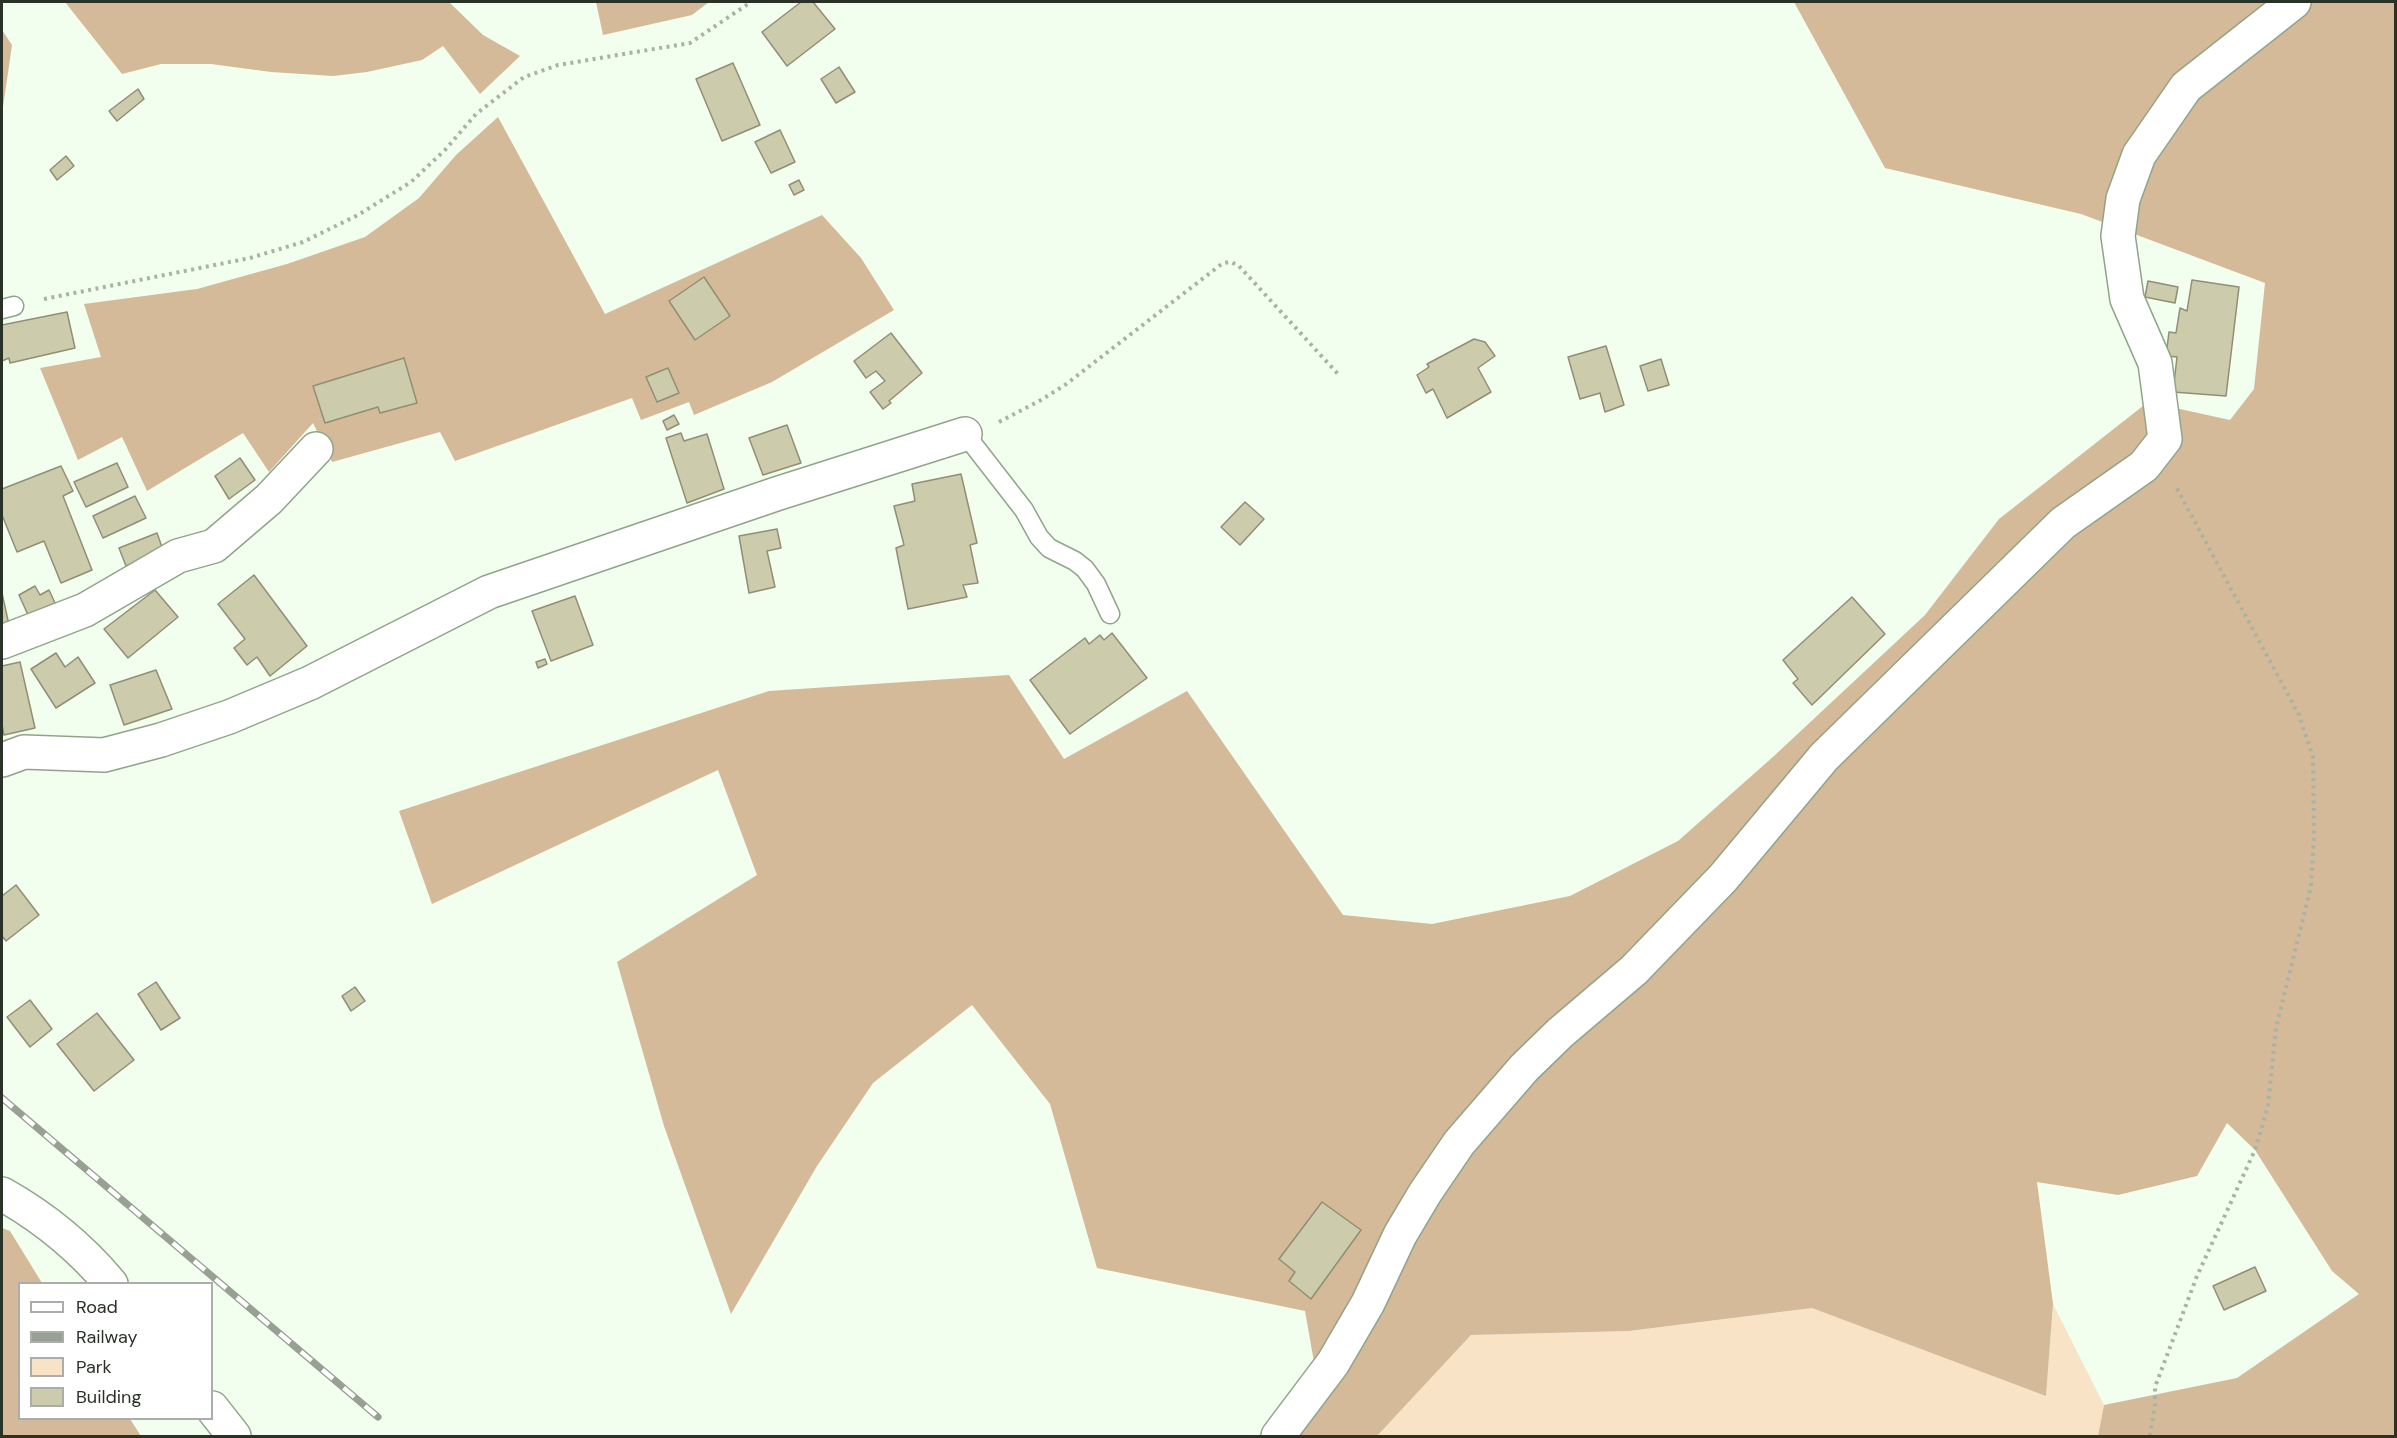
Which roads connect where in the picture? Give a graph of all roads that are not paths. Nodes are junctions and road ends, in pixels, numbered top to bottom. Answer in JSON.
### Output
{"nodes":[{"id":1,"x":2294,"y":2,"type":"edge"},
{"id":2,"x":965,"y":434,"type":"joint"},
{"id":3,"x":316,"y":449,"type":"dead end"},
{"id":4,"x":1110,"y":614,"type":"dead end"},
{"id":5,"x":2,"y":642,"type":"edge"},
{"id":6,"x":2,"y":760,"type":"edge"},
{"id":7,"x":2,"y":1194,"type":"edge"},
{"id":8,"x":109,"y":1282,"type":"edge"},
{"id":9,"x":213,"y":1409,"type":"edge"},
{"id":10,"x":234,"y":1437,"type":"edge"},
{"id":11,"x":1278,"y":1437,"type":"edge"}],
"edges":[{"from":1,"to":11,"type":"street"},
{"from":2,"to":4,"type":"lane"},
{"from":2,"to":6,"type":"street"},
{"from":3,"to":5,"type":"street"},
{"from":7,"to":8,"type":"street"},
{"from":9,"to":10,"type":"street"}]}
